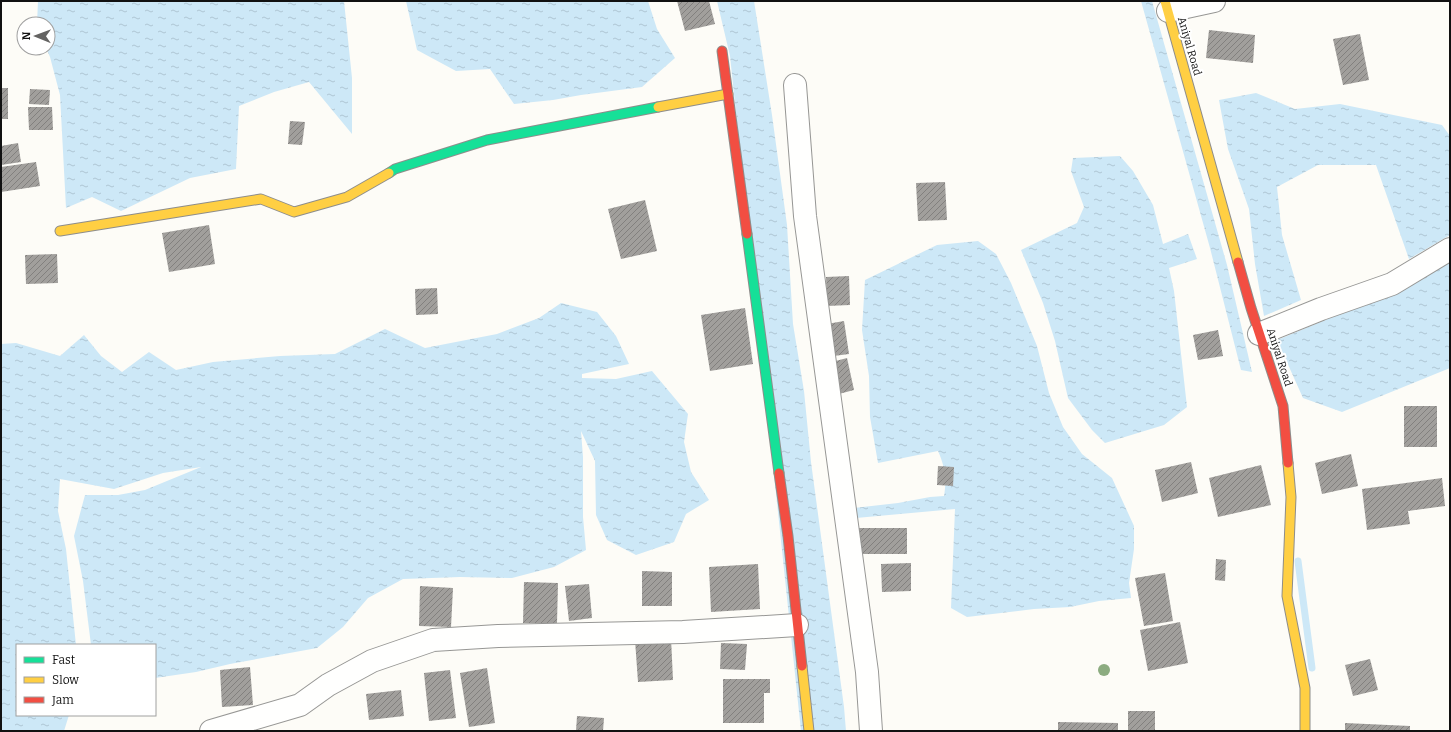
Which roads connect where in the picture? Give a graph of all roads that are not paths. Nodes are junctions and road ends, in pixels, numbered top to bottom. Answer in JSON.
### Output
{"nodes":[{"id":1,"x":1214,"y":1,"type":"edge"},
{"id":2,"x":1166,"y":6,"type":"edge"},
{"id":3,"x":722,"y":51,"type":"dead end"},
{"id":4,"x":795,"y":85,"type":"dead end"},
{"id":5,"x":728,"y":94,"type":"junction"},
{"id":6,"x":60,"y":231,"type":"dead end"},
{"id":7,"x":1450,"y":249,"type":"edge"},
{"id":8,"x":1259,"y":334,"type":"junction"},
{"id":9,"x":797,"y":625,"type":"junction"},
{"id":10,"x":211,"y":731,"type":"edge"},
{"id":11,"x":809,"y":731,"type":"edge"},
{"id":12,"x":871,"y":731,"type":"edge"},
{"id":13,"x":1305,"y":731,"type":"edge"}],
"edges":[{"from":1,"to":2,"type":"street"},
{"from":2,"to":8,"type":"street","name":"Aniyal Road"},
{"from":3,"to":5,"type":"street"},
{"from":4,"to":12,"type":"street"},
{"from":5,"to":6,"type":"street"},
{"from":5,"to":9,"type":"street"},
{"from":7,"to":8,"type":"street"},
{"from":8,"to":13,"type":"street","name":"Aniyal Road"},
{"from":9,"to":10,"type":"street"},
{"from":9,"to":11,"type":"street"}]}
